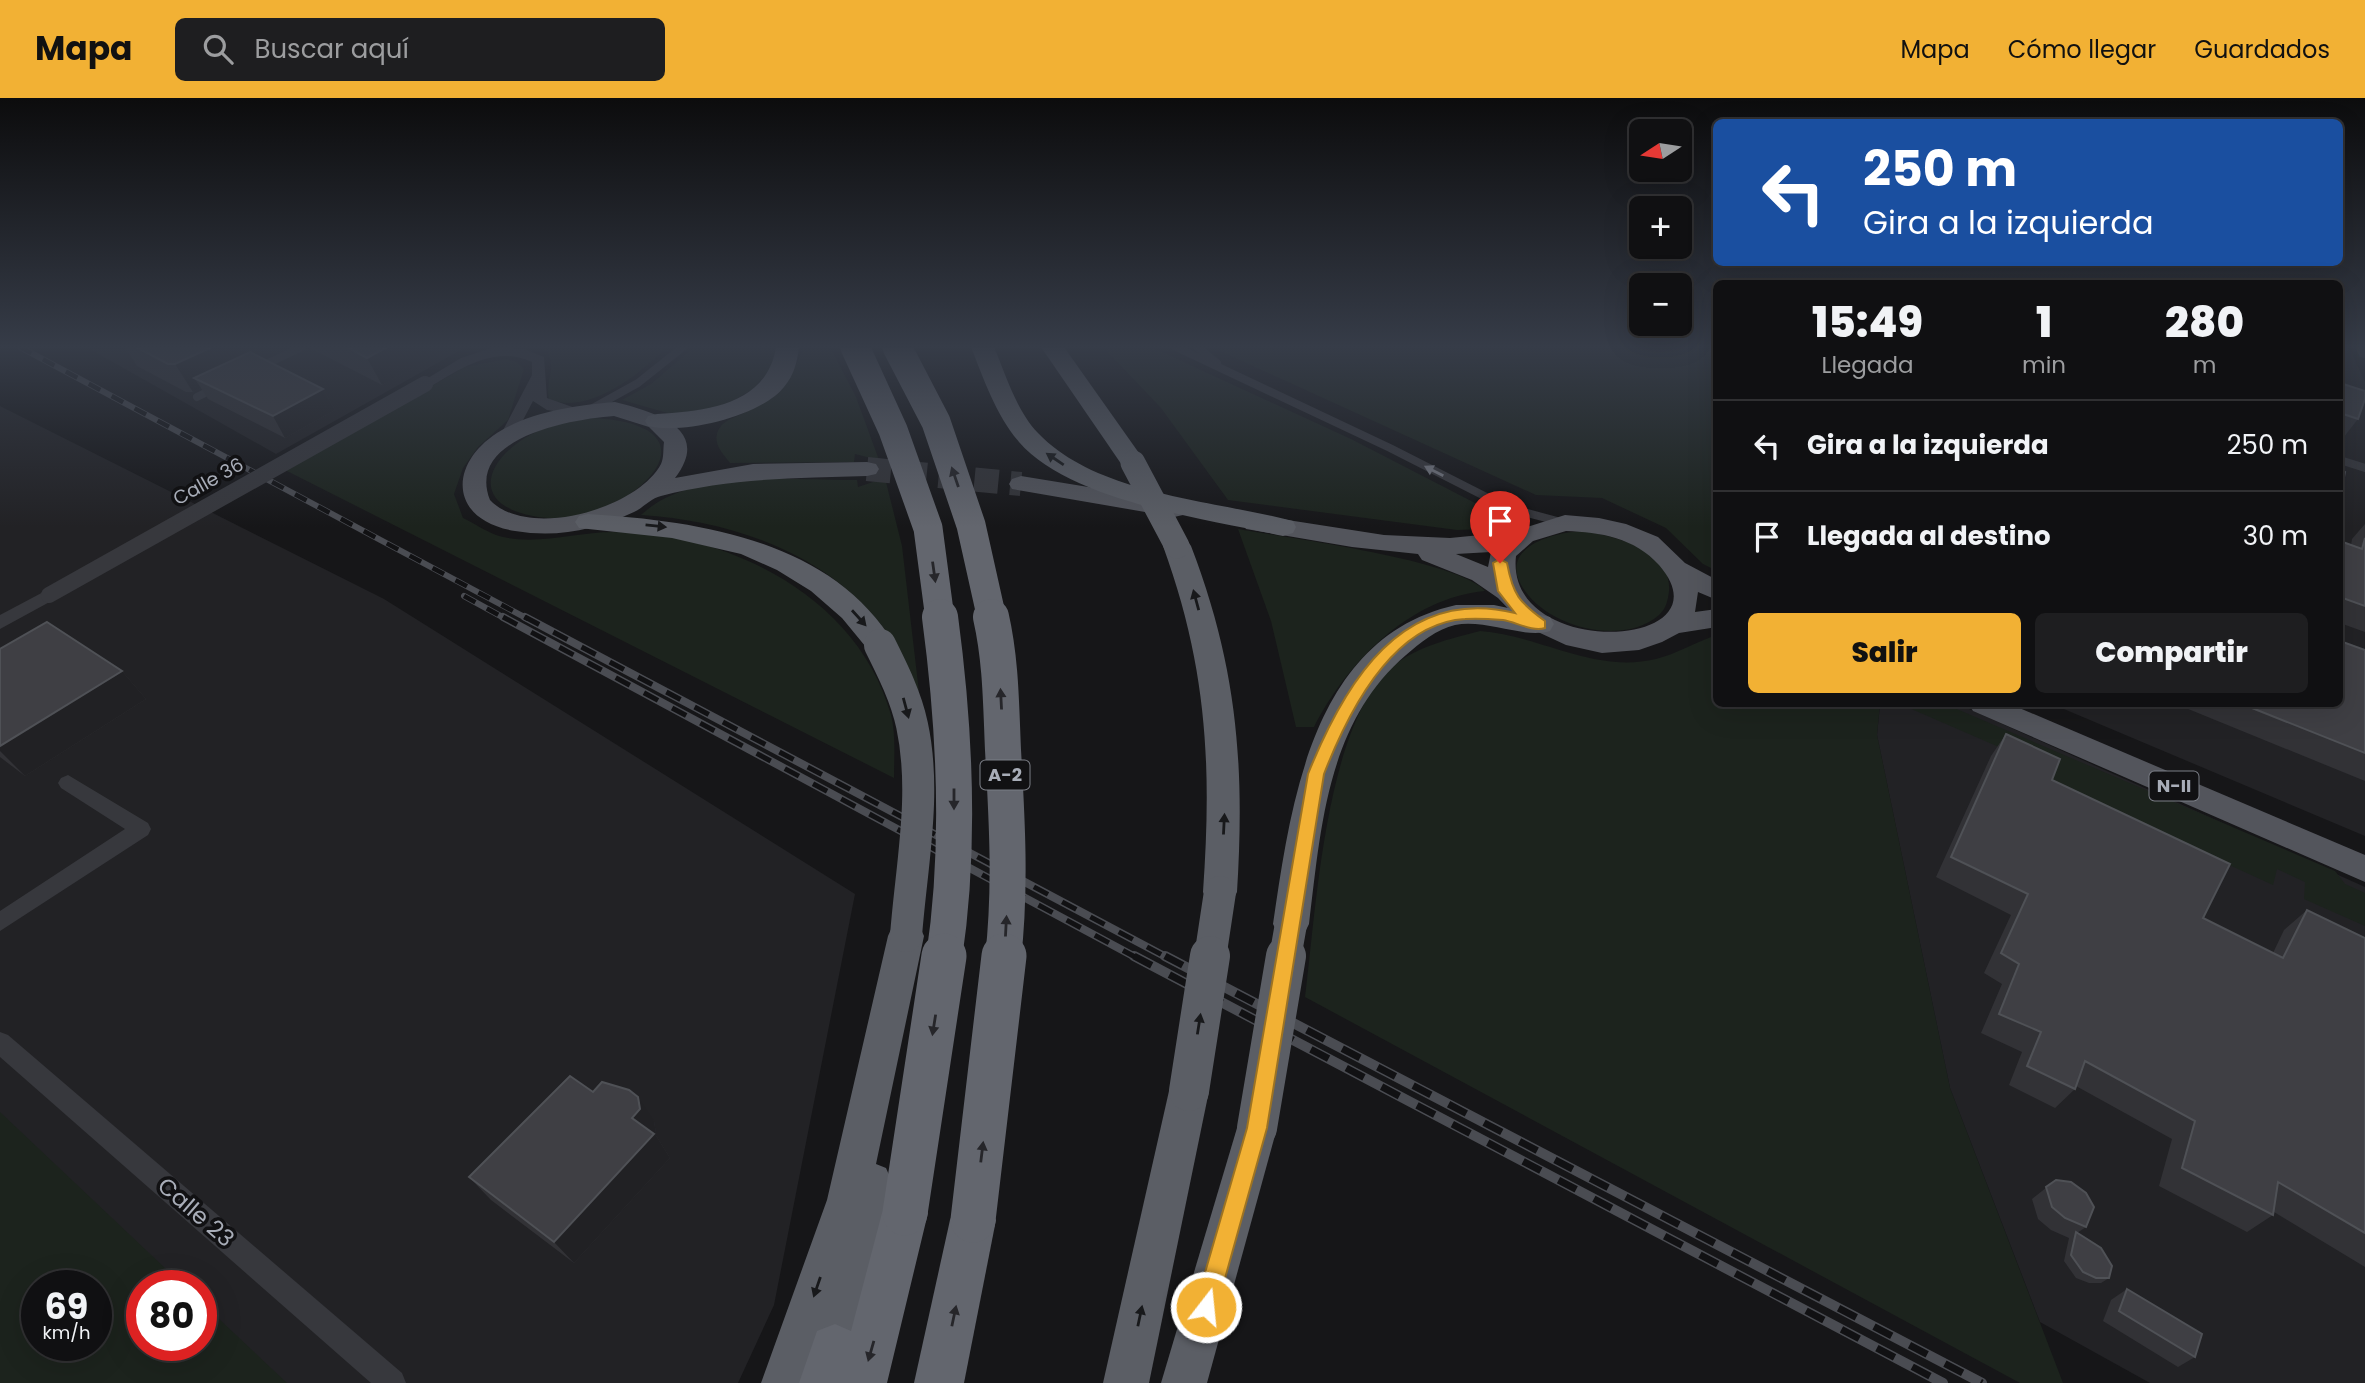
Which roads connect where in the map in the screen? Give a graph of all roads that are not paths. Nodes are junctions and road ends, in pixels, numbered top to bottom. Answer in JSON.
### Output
{"nodes":[{"id":1,"x":384,"y":407,"type":"edge"},
{"id":2,"x":523,"y":407,"type":"edge"},
{"id":3,"x":552,"y":407,"type":"edge"},
{"id":4,"x":589,"y":407,"type":"edge"},
{"id":5,"x":740,"y":407,"type":"edge"},
{"id":6,"x":882,"y":407,"type":"edge"},
{"id":7,"x":928,"y":407,"type":"edge"},
{"id":8,"x":1009,"y":407,"type":"edge"},
{"id":9,"x":1094,"y":407,"type":"edge"},
{"id":10,"x":1303,"y":407,"type":"edge"},
{"id":11,"x":581,"y":411,"type":"junction"},
{"id":12,"x":657,"y":421,"type":"junction"},
{"id":13,"x":507,"y":438,"type":"junction"},
{"id":14,"x":677,"y":452,"type":"junction"},
{"id":15,"x":2343,"y":461,"type":"edge"},
{"id":16,"x":2365,"y":468,"type":"edge"},
{"id":17,"x":867,"y":469,"type":"tunnel mouth"},
{"id":18,"x":753,"y":471,"type":"junction"},
{"id":19,"x":1021,"y":484,"type":"tunnel mouth"},
{"id":20,"x":656,"y":489,"type":"junction"},
{"id":21,"x":588,"y":522,"type":"junction"},
{"id":22,"x":1565,"y":523,"type":"junction"},
{"id":23,"x":1283,"y":527,"type":"junction"},
{"id":24,"x":1514,"y":540,"type":"junction"},
{"id":25,"x":1400,"y":545,"type":"junction"},
{"id":26,"x":1678,"y":570,"type":"junction"},
{"id":27,"x":1713,"y":589,"type":"edge"},
{"id":28,"x":1505,"y":591,"type":"junction"},
{"id":29,"x":49,"y":595,"type":"joint"},
{"id":30,"x":1713,"y":619,"type":"edge"},
{"id":31,"x":0,"y":623,"type":"edge"},
{"id":32,"x":1539,"y":624,"type":"junction"},
{"id":33,"x":1673,"y":624,"type":"junction"},
{"id":34,"x":1990,"y":707,"type":"edge"},
{"id":35,"x":2031,"y":707,"type":"edge"},
{"id":36,"x":68,"y":783,"type":"dead end"},
{"id":37,"x":2365,"y":848,"type":"edge"},
{"id":38,"x":2365,"y":869,"type":"edge"},
{"id":39,"x":0,"y":922,"type":"edge"},
{"id":40,"x":0,"y":1042,"type":"edge"},
{"id":41,"x":873,"y":1205,"type":"junction"},
{"id":42,"x":840,"y":1372,"type":"edge"},
{"id":43,"x":392,"y":1383,"type":"edge"},
{"id":44,"x":784,"y":1383,"type":"edge"},
{"id":45,"x":939,"y":1383,"type":"edge"},
{"id":46,"x":1126,"y":1383,"type":"edge"},
{"id":47,"x":1184,"y":1383,"type":"edge"}],
"edges":[{"from":1,"to":29,"type":"street","name":"Calle 36","bridge":true},
{"from":2,"to":13,"type":"street"},
{"from":3,"to":11,"type":"street","name":"Calle 36"},
{"from":4,"to":11,"type":"lane"},
{"from":5,"to":12,"type":"highway"},
{"from":6,"to":41,"type":"highway","number":"A-2","one_way":true,"bridge":true},
{"from":45,"to":7,"type":"highway","number":"A-2","one_way":true,"bridge":true},
{"from":23,"to":8,"type":"highway","one_way":true},
{"from":46,"to":9,"type":"highway","one_way":true,"bridge":true},
{"from":22,"to":10,"type":"lane","one_way":true},
{"from":11,"to":12,"type":"main road"},
{"from":11,"to":13,"type":"main road"},
{"from":12,"to":14,"type":"main road"},
{"from":13,"to":21,"type":"main road"},
{"from":14,"to":18,"type":"main road"},
{"from":14,"to":20,"type":"main road"},
{"from":15,"to":16,"type":"lane"},
{"from":17,"to":18,"type":"main road"},
{"from":18,"to":20,"type":"main road"},
{"from":19,"to":23,"type":"main road"},
{"from":20,"to":21,"type":"main road"},
{"from":21,"to":41,"type":"highway","one_way":true,"bridge":true},
{"from":22,"to":24,"type":"main road"},
{"from":22,"to":26,"type":"main road"},
{"from":23,"to":25,"type":"main road"},
{"from":24,"to":25,"type":"main road"},
{"from":24,"to":28,"type":"main road"},
{"from":25,"to":28,"type":"main road"},
{"from":26,"to":27,"type":"main road"},
{"from":26,"to":33,"type":"main road"},
{"from":28,"to":32,"type":"main road"},
{"from":29,"to":31,"type":"street","name":"Calle 36"},
{"from":30,"to":33,"type":"main road"},
{"from":32,"to":33,"type":"main road"},
{"from":32,"to":47,"type":"highway","bridge":true},
{"from":34,"to":38,"type":"main road","number":"N-II"},
{"from":35,"to":37,"type":"main road","number":"N-II"},
{"from":36,"to":39,"type":"street"},
{"from":40,"to":43,"type":"street","name":"Calle 23"},
{"from":41,"to":42,"type":"highway","number":"A-2","one_way":true},
{"from":41,"to":44,"type":"highway","one_way":true}]}
